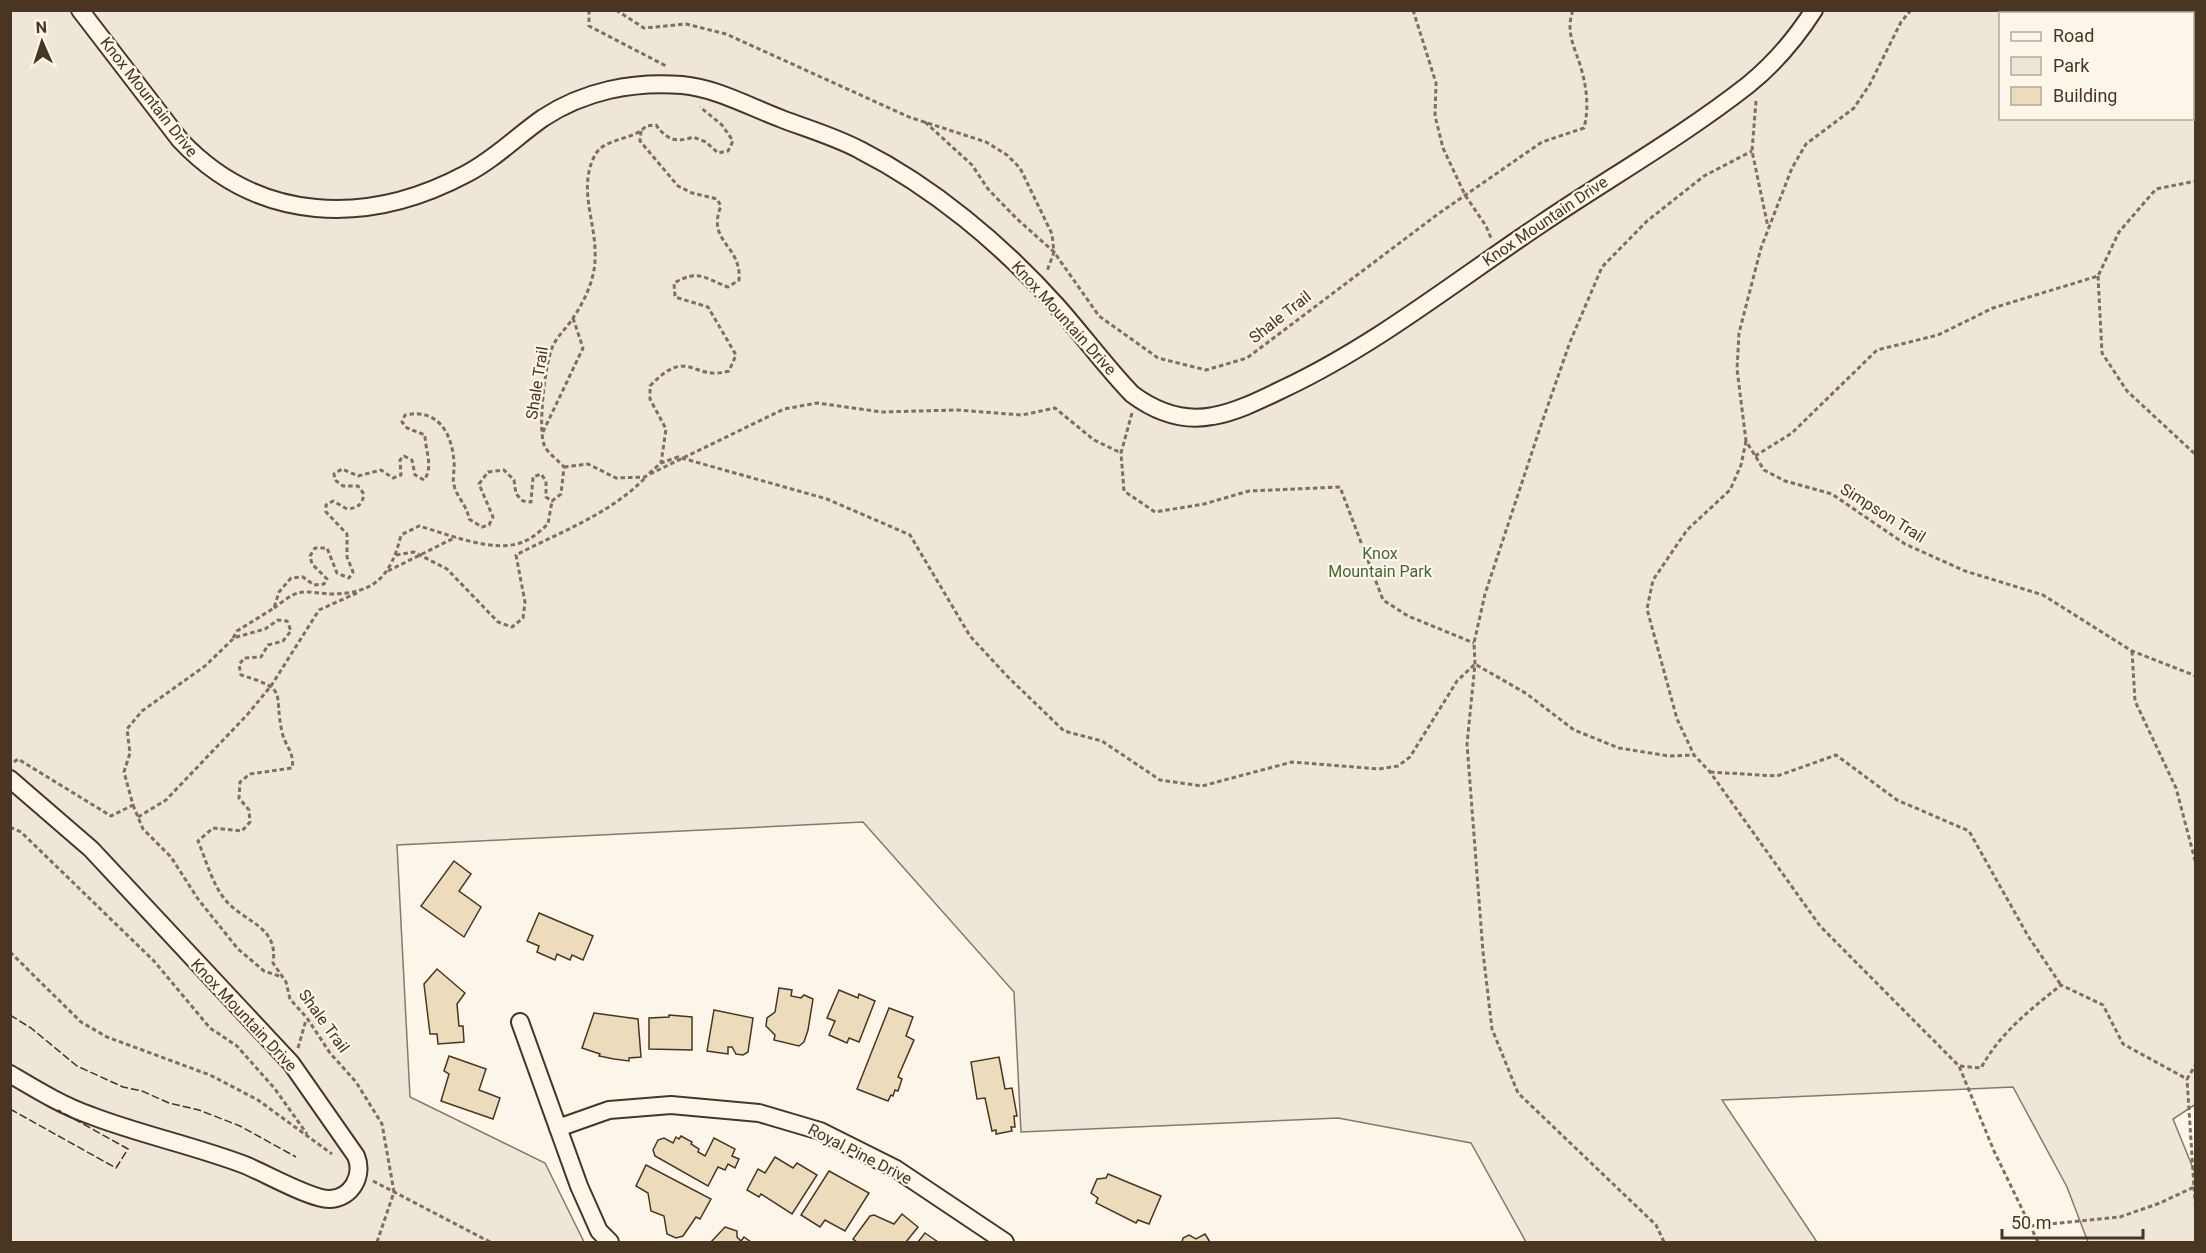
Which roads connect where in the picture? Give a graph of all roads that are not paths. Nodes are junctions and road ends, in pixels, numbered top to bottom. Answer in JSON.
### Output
{"nodes":[{"id":1,"x":80,"y":10,"type":"edge"},
{"id":2,"x":1814,"y":10,"type":"edge"},
{"id":3,"x":10,"y":779,"type":"edge"},
{"id":4,"x":520,"y":1022,"type":"dead end"},
{"id":5,"x":10,"y":1074,"type":"edge"},
{"id":6,"x":558,"y":1128,"type":"junction"},
{"id":7,"x":610,"y":1242,"type":"edge"},
{"id":8,"x":1005,"y":1242,"type":"edge"}],
"edges":[{"from":1,"to":2,"type":"street","name":"Knox Mountain Drive"},
{"from":3,"to":5,"type":"street","name":"Knox Mountain Drive"},
{"from":4,"to":6,"type":"street"},
{"from":6,"to":7,"type":"street"},
{"from":6,"to":8,"type":"street","name":"Royal Pine Drive"}]}
